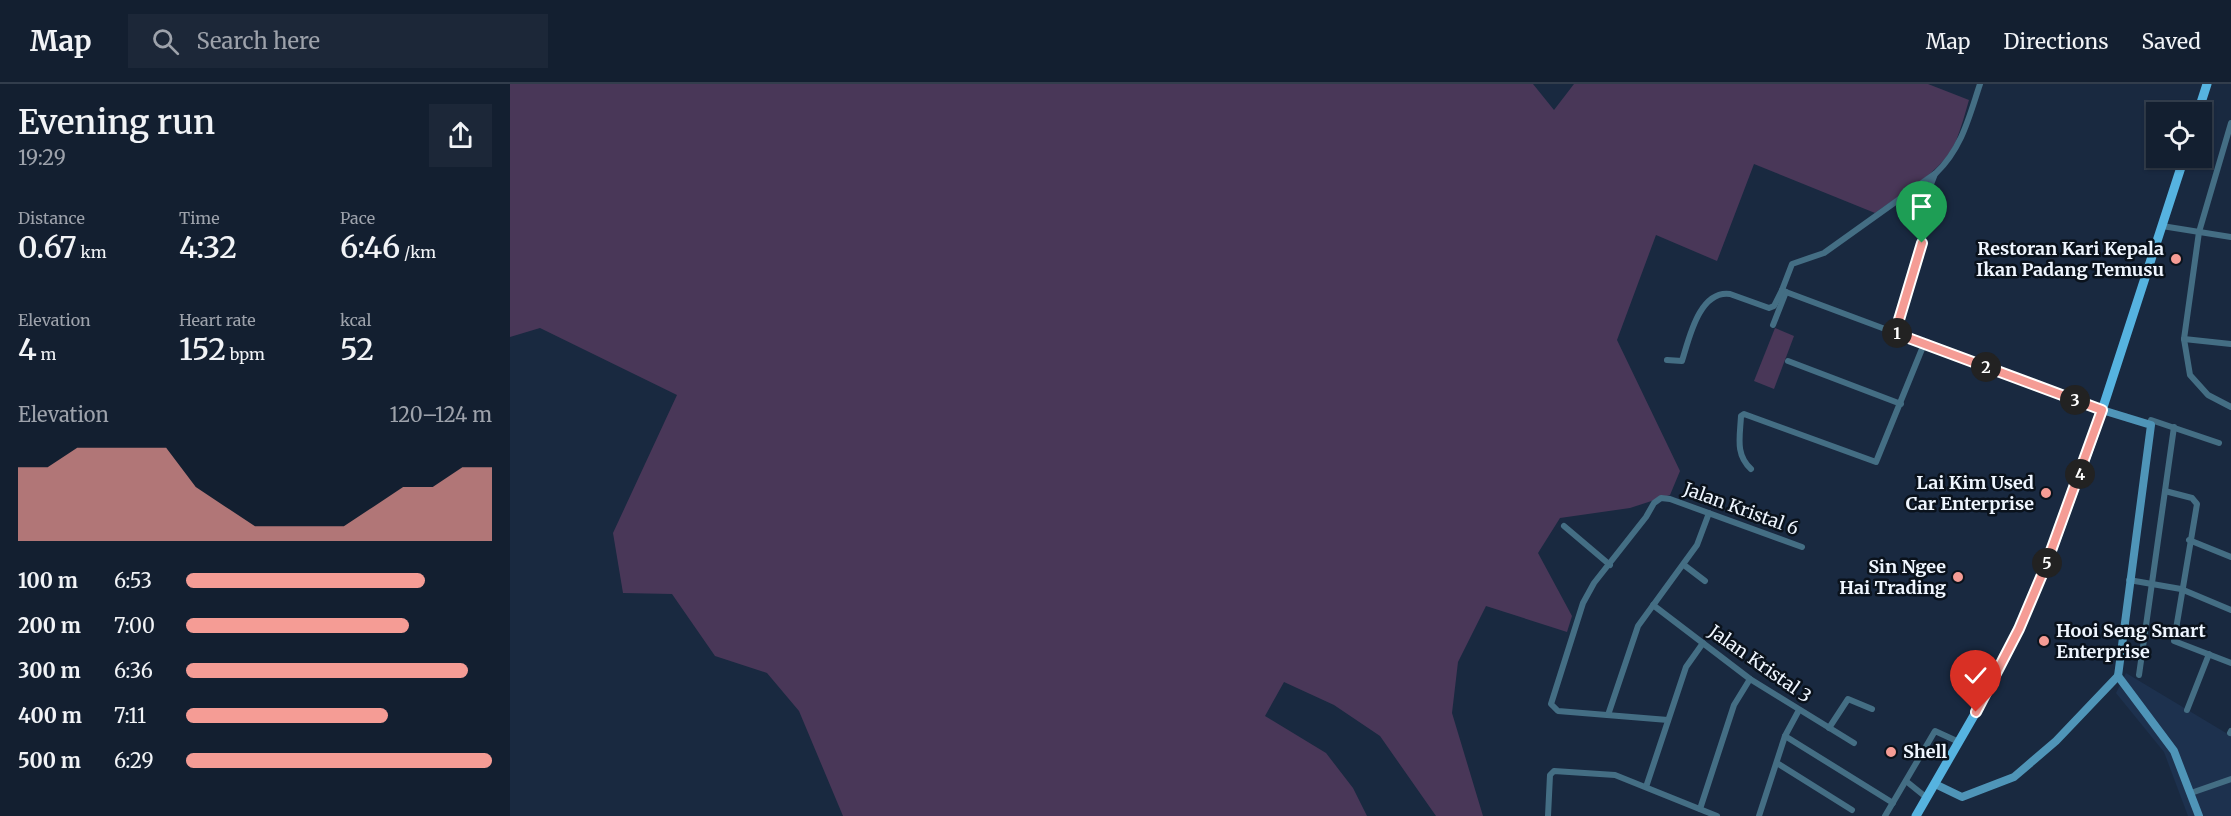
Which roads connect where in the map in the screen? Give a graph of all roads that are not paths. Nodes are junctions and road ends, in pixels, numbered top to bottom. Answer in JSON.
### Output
{"nodes":[{"id":1,"x":1980,"y":84,"type":"edge"},
{"id":2,"x":2207,"y":84,"type":"edge"},
{"id":3,"x":2201,"y":102,"type":"edge"},
{"id":4,"x":2231,"y":123,"type":"edge"},
{"id":5,"x":2229,"y":138,"type":"edge"},
{"id":6,"x":2181,"y":168,"type":"edge"},
{"id":7,"x":1936,"y":174,"type":"junction"},
{"id":8,"x":2162,"y":226,"type":"junction"},
{"id":9,"x":2199,"y":232,"type":"junction"},
{"id":10,"x":2231,"y":237,"type":"edge"},
{"id":11,"x":1784,"y":291,"type":"junction"},
{"id":12,"x":1773,"y":325,"type":"dead end"},
{"id":13,"x":1895,"y":333,"type":"junction"},
{"id":14,"x":2184,"y":339,"type":"junction"},
{"id":15,"x":1924,"y":344,"type":"junction"},
{"id":16,"x":2231,"y":344,"type":"edge"},
{"id":17,"x":1667,"y":360,"type":"dead end"},
{"id":18,"x":1788,"y":361,"type":"dead end"},
{"id":19,"x":1901,"y":404,"type":"junction"},
{"id":20,"x":2231,"y":407,"type":"edge"},
{"id":21,"x":2102,"y":410,"type":"junction"},
{"id":22,"x":2151,"y":420,"type":"dead end"},
{"id":23,"x":2174,"y":427,"type":"junction"},
{"id":24,"x":2219,"y":443,"type":"dead end"},
{"id":25,"x":1751,"y":469,"type":"dead end"},
{"id":26,"x":2165,"y":491,"type":"junction"},
{"id":27,"x":1709,"y":513,"type":"junction"},
{"id":28,"x":1564,"y":526,"type":"dead end"},
{"id":29,"x":2189,"y":540,"type":"junction"},
{"id":30,"x":1802,"y":547,"type":"dead end"},
{"id":31,"x":2231,"y":557,"type":"edge"},
{"id":32,"x":1610,"y":564,"type":"junction"},
{"id":33,"x":1684,"y":565,"type":"junction"},
{"id":34,"x":2129,"y":580,"type":"junction"},
{"id":35,"x":1705,"y":581,"type":"dead end"},
{"id":36,"x":2152,"y":584,"type":"junction"},
{"id":37,"x":2181,"y":589,"type":"junction"},
{"id":38,"x":1653,"y":605,"type":"junction"},
{"id":39,"x":2231,"y":610,"type":"edge"},
{"id":40,"x":1703,"y":643,"type":"junction"},
{"id":41,"x":2209,"y":654,"type":"junction"},
{"id":42,"x":2231,"y":663,"type":"edge"},
{"id":43,"x":2139,"y":675,"type":"dead end"},
{"id":44,"x":2118,"y":676,"type":"junction"},
{"id":45,"x":1750,"y":679,"type":"junction"},
{"id":46,"x":1872,"y":709,"type":"dead end"},
{"id":47,"x":1799,"y":710,"type":"junction"},
{"id":48,"x":2187,"y":710,"type":"dead end"},
{"id":49,"x":1608,"y":716,"type":"junction"},
{"id":50,"x":1668,"y":720,"type":"junction"},
{"id":51,"x":1829,"y":728,"type":"junction"},
{"id":52,"x":1785,"y":736,"type":"junction"},
{"id":53,"x":1959,"y":742,"type":"junction"},
{"id":54,"x":1854,"y":744,"type":"dead end"},
{"id":55,"x":1777,"y":763,"type":"junction"},
{"id":56,"x":2231,"y":779,"type":"edge"},
{"id":57,"x":1906,"y":782,"type":"junction"},
{"id":58,"x":1935,"y":783,"type":"junction"},
{"id":59,"x":1646,"y":787,"type":"junction"},
{"id":60,"x":2191,"y":793,"type":"junction"},
{"id":61,"x":1927,"y":798,"type":"junction"},
{"id":62,"x":1893,"y":803,"type":"junction"},
{"id":63,"x":1700,"y":809,"type":"junction"},
{"id":64,"x":1852,"y":810,"type":"dead end"},
{"id":65,"x":1548,"y":816,"type":"edge"},
{"id":66,"x":1717,"y":816,"type":"edge"},
{"id":67,"x":1759,"y":816,"type":"edge"},
{"id":68,"x":1885,"y":816,"type":"edge"},
{"id":69,"x":1916,"y":816,"type":"edge"},
{"id":70,"x":2199,"y":816,"type":"edge"}],
"edges":[{"from":1,"to":7,"type":"street"},
{"from":2,"to":3,"type":"main road"},
{"from":4,"to":5,"type":"street"},
{"from":5,"to":9,"type":"street"},
{"from":6,"to":8,"type":"main road"},
{"from":7,"to":11,"type":"street"},
{"from":7,"to":13,"type":"street"},
{"from":8,"to":9,"type":"street"},
{"from":8,"to":21,"type":"main road"},
{"from":9,"to":10,"type":"street"},
{"from":9,"to":14,"type":"street"},
{"from":11,"to":12,"type":"street"},
{"from":11,"to":13,"type":"street"},
{"from":11,"to":17,"type":"street"},
{"from":13,"to":15,"type":"street"},
{"from":14,"to":16,"type":"street"},
{"from":14,"to":20,"type":"street"},
{"from":15,"to":19,"type":"street"},
{"from":15,"to":21,"type":"street"},
{"from":18,"to":19,"type":"street"},
{"from":19,"to":25,"type":"street"},
{"from":21,"to":34,"type":"street"},
{"from":21,"to":53,"type":"main road"},
{"from":22,"to":23,"type":"street"},
{"from":23,"to":24,"type":"street"},
{"from":23,"to":26,"type":"street"},
{"from":26,"to":29,"type":"street"},
{"from":26,"to":36,"type":"street"},
{"from":27,"to":30,"type":"street","name":"Jalan Kristal 6"},
{"from":27,"to":32,"type":"street","name":"Jalan Kristal 6"},
{"from":27,"to":33,"type":"street"},
{"from":28,"to":32,"type":"street"},
{"from":29,"to":31,"type":"street"},
{"from":29,"to":37,"type":"street"},
{"from":32,"to":49,"type":"street"},
{"from":33,"to":35,"type":"street"},
{"from":33,"to":38,"type":"street"},
{"from":34,"to":36,"type":"street"},
{"from":34,"to":44,"type":"street"},
{"from":36,"to":37,"type":"street"},
{"from":36,"to":43,"type":"street"},
{"from":37,"to":39,"type":"street"},
{"from":37,"to":41,"type":"street"},
{"from":38,"to":40,"type":"street","name":"Jalan Kristal 3"},
{"from":38,"to":49,"type":"street"},
{"from":40,"to":45,"type":"street","name":"Jalan Kristal 3"},
{"from":40,"to":50,"type":"street"},
{"from":41,"to":42,"type":"street"},
{"from":41,"to":48,"type":"street"},
{"from":44,"to":58,"type":"street"},
{"from":44,"to":60,"type":"street"},
{"from":45,"to":47,"type":"street","name":"Jalan Kristal 3"},
{"from":45,"to":63,"type":"street"},
{"from":46,"to":51,"type":"street"},
{"from":47,"to":51,"type":"street","name":"Jalan Kristal 3"},
{"from":47,"to":52,"type":"street"},
{"from":49,"to":50,"type":"street"},
{"from":50,"to":59,"type":"street"},
{"from":51,"to":54,"type":"street","name":"Jalan Kristal 3"},
{"from":52,"to":55,"type":"street"},
{"from":52,"to":62,"type":"street"},
{"from":53,"to":57,"type":"street"},
{"from":53,"to":58,"type":"main road"},
{"from":55,"to":64,"type":"street"},
{"from":55,"to":67,"type":"street"},
{"from":56,"to":60,"type":"street"},
{"from":57,"to":61,"type":"street"},
{"from":57,"to":62,"type":"street"},
{"from":58,"to":61,"type":"main road"},
{"from":59,"to":63,"type":"street"},
{"from":59,"to":65,"type":"street"},
{"from":60,"to":70,"type":"street"},
{"from":61,"to":69,"type":"main road"},
{"from":62,"to":68,"type":"street"},
{"from":63,"to":66,"type":"street"}]}
